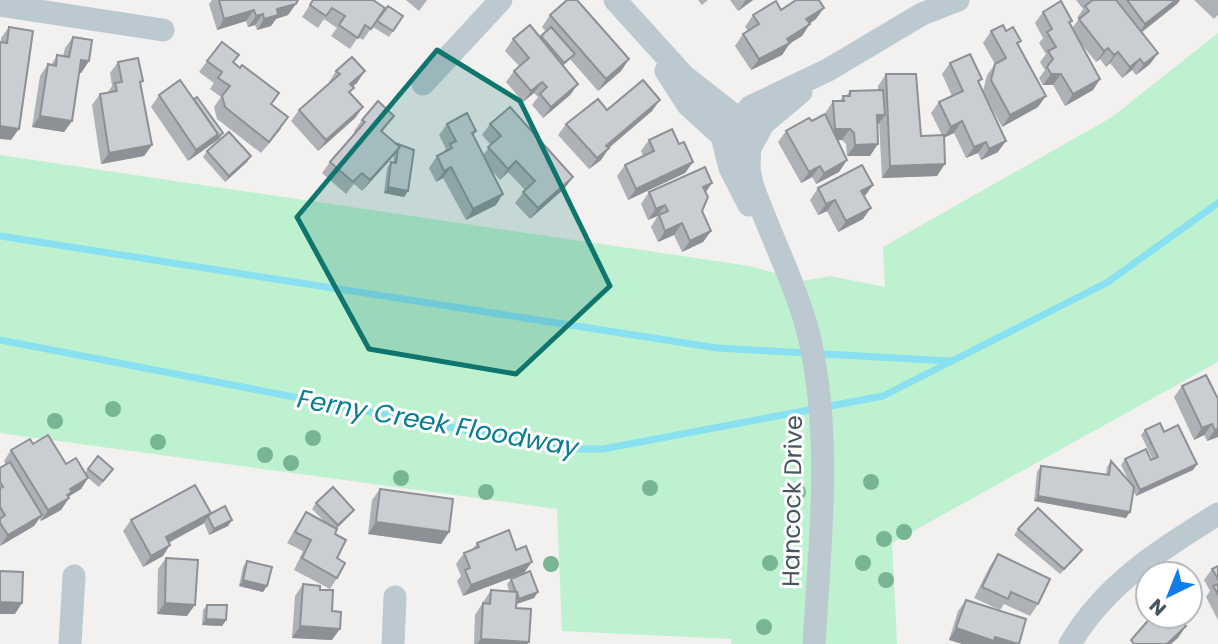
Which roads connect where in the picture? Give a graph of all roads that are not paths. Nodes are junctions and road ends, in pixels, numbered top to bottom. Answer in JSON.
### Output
{"nodes":[{"id":1,"x":501,"y":0,"type":"edge"},
{"id":2,"x":615,"y":0,"type":"edge"},
{"id":3,"x":958,"y":0,"type":"edge"},
{"id":4,"x":0,"y":5,"type":"edge"},
{"id":5,"x":163,"y":30,"type":"dead end"},
{"id":6,"x":423,"y":84,"type":"dead end"},
{"id":7,"x":740,"y":125,"type":"junction"},
{"id":8,"x":772,"y":241,"type":"junction"},
{"id":9,"x":1218,"y":514,"type":"edge"},
{"id":10,"x":74,"y":576,"type":"dead end"},
{"id":11,"x":395,"y":597,"type":"dead end"},
{"id":12,"x":70,"y":644,"type":"edge"},
{"id":13,"x":393,"y":644,"type":"edge"},
{"id":14,"x":814,"y":644,"type":"edge"},
{"id":15,"x":1070,"y":644,"type":"edge"}],
"edges":[{"from":1,"to":6,"type":"street"},
{"from":2,"to":7,"type":"street"},
{"from":3,"to":7,"type":"street"},
{"from":4,"to":5,"type":"street"},
{"from":7,"to":8,"type":"street","name":"Hancock Drive"},
{"from":7,"to":8,"type":"street","name":"Hancock Drive"},
{"from":8,"to":14,"type":"street","name":"Hancock Drive"},
{"from":9,"to":15,"type":"street"},
{"from":10,"to":12,"type":"street"},
{"from":11,"to":13,"type":"street"}]}
